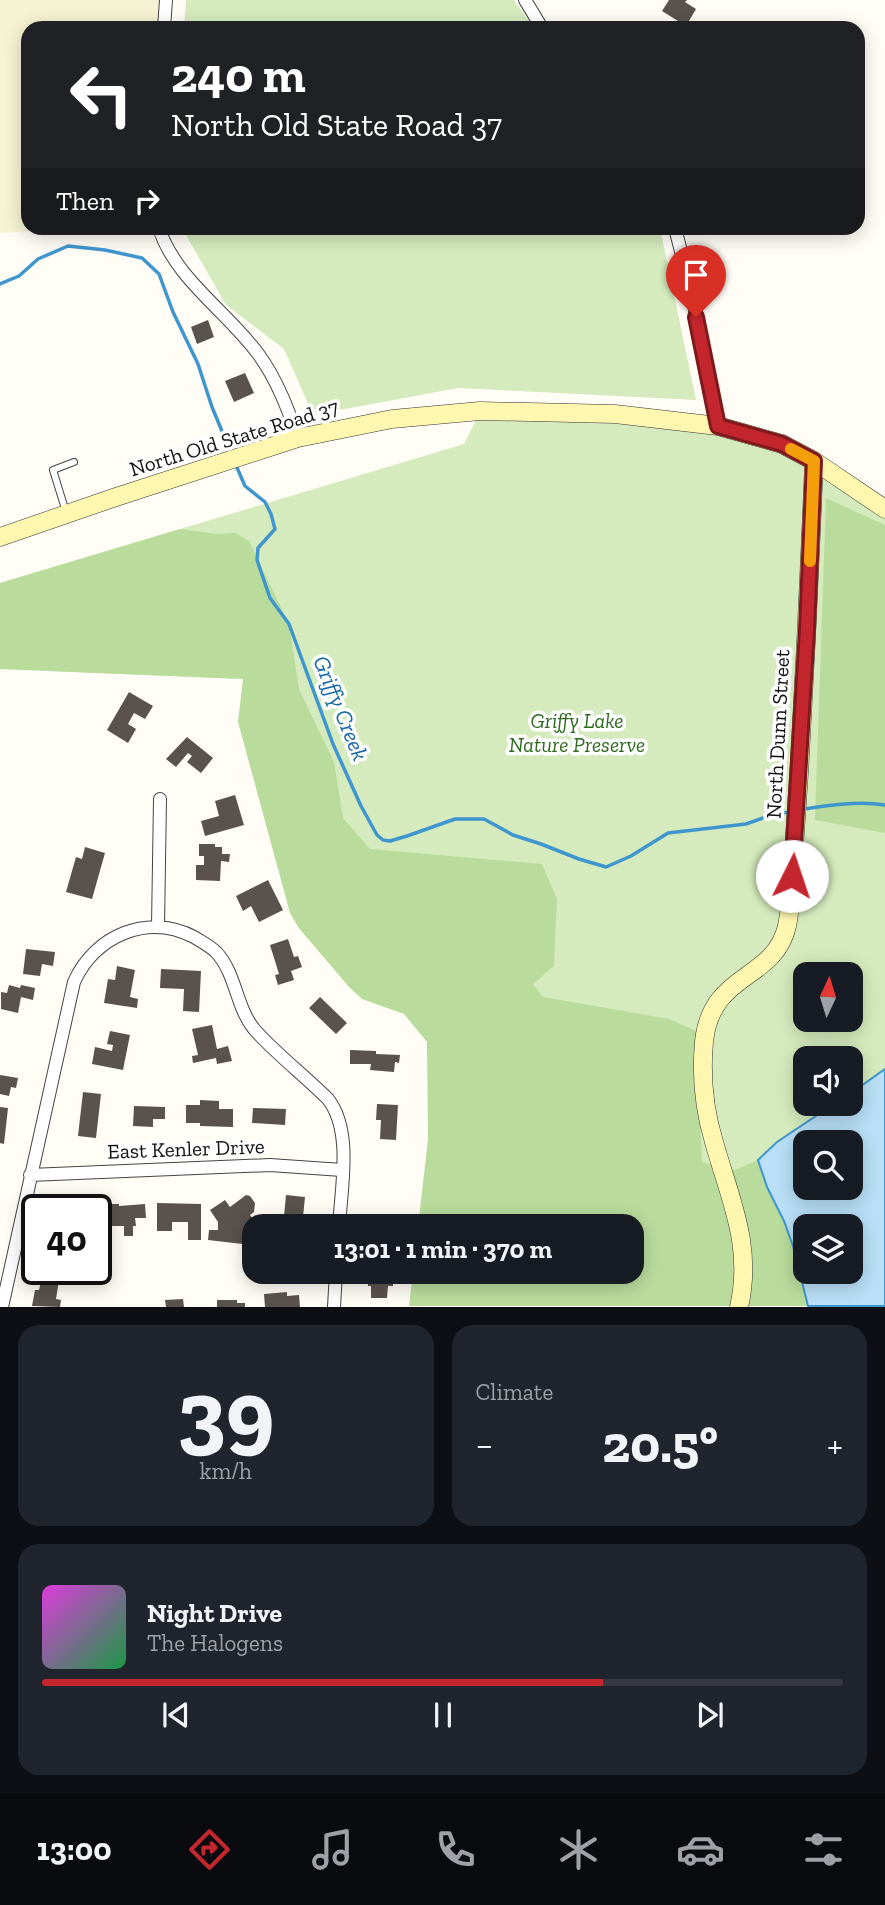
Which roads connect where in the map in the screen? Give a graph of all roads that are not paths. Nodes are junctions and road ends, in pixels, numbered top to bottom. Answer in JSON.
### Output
{"nodes":[{"id":1,"x":166,"y":0,"type":"edge"},
{"id":2,"x":525,"y":0,"type":"edge"},
{"id":3,"x":164,"y":21,"type":"edge"},
{"id":4,"x":538,"y":21,"type":"edge"},
{"id":5,"x":161,"y":235,"type":"edge"},
{"id":6,"x":677,"y":235,"type":"edge"},
{"id":7,"x":718,"y":426,"type":"junction"},
{"id":8,"x":298,"y":438,"type":"junction"},
{"id":9,"x":814,"y":461,"type":"junction"},
{"id":10,"x":74,"y":463,"type":"dead end"},
{"id":11,"x":885,"y":509,"type":"edge"},
{"id":12,"x":66,"y":514,"type":"junction"},
{"id":13,"x":0,"y":537,"type":"edge"},
{"id":14,"x":160,"y":799,"type":"dead end"},
{"id":15,"x":158,"y":926,"type":"junction"},
{"id":16,"x":342,"y":1170,"type":"junction"},
{"id":17,"x":30,"y":1175,"type":"junction"},
{"id":18,"x":340,"y":1214,"type":"edge"},
{"id":19,"x":335,"y":1284,"type":"edge"},
{"id":20,"x":2,"y":1307,"type":"edge"},
{"id":21,"x":334,"y":1307,"type":"edge"},
{"id":22,"x":739,"y":1307,"type":"edge"}],
"edges":[{"from":1,"to":3,"type":"street"},
{"from":2,"to":4,"type":"street"},
{"from":5,"to":8,"type":"street"},
{"from":6,"to":7,"type":"street"},
{"from":7,"to":8,"type":"street","name":"North Old State Road 37"},
{"from":7,"to":9,"type":"street","name":"North Old State Road 37"},
{"from":8,"to":12,"type":"street","name":"North Old State Road 37"},
{"from":9,"to":11,"type":"street","name":"North Old State Road 37"},
{"from":9,"to":22,"type":"street","name":"North Dunn Street"},
{"from":10,"to":12,"type":"lane"},
{"from":12,"to":13,"type":"street","name":"North Old State Road 37"},
{"from":14,"to":15,"type":"street"},
{"from":15,"to":16,"type":"street"},
{"from":15,"to":17,"type":"street"},
{"from":16,"to":17,"type":"street","name":"East Kenler Drive"},
{"from":16,"to":18,"type":"street"},
{"from":17,"to":20,"type":"street"},
{"from":19,"to":21,"type":"street"}]}
